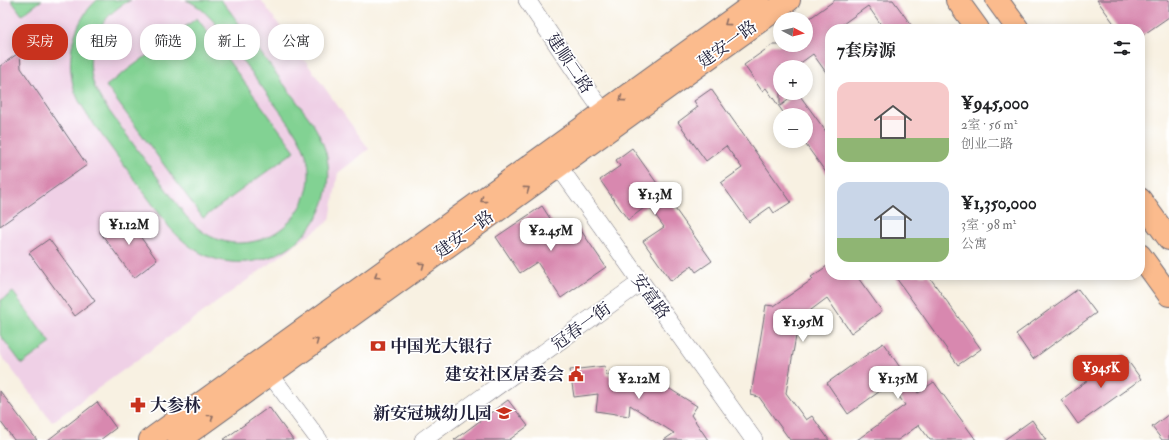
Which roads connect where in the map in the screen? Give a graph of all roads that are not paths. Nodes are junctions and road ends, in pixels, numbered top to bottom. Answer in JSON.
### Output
{"nodes":[{"id":1,"x":527,"y":0,"type":"edge"},
{"id":2,"x":759,"y":0,"type":"edge"},
{"id":3,"x":789,"y":0,"type":"edge"},
{"id":4,"x":957,"y":0,"type":"edge"},
{"id":5,"x":997,"y":0,"type":"edge"},
{"id":6,"x":974,"y":24,"type":"edge"},
{"id":7,"x":1014,"y":24,"type":"edge"},
{"id":8,"x":609,"y":119,"type":"junction"},
{"id":9,"x":553,"y":159,"type":"junction"},
{"id":10,"x":1145,"y":205,"type":"edge"},
{"id":11,"x":1169,"y":239,"type":"edge"},
{"id":12,"x":1145,"y":262,"type":"edge"},
{"id":13,"x":641,"y":282,"type":"junction"},
{"id":14,"x":1169,"y":295,"type":"edge"},
{"id":15,"x":270,"y":374,"type":"junction"},
{"id":16,"x":150,"y":440,"type":"edge"},
{"id":17,"x":179,"y":440,"type":"edge"},
{"id":18,"x":319,"y":440,"type":"edge"},
{"id":19,"x":423,"y":440,"type":"edge"},
{"id":20,"x":754,"y":440,"type":"edge"}],
"edges":[{"from":1,"to":8,"type":"street","name":"建顺二路"},
{"from":2,"to":8,"type":"main road","name":"建安一路","one_way":true},
{"from":3,"to":8,"type":"main road","name":"建安一路"},
{"from":4,"to":6,"type":"main road"},
{"from":5,"to":7,"type":"main road"},
{"from":8,"to":9,"type":"main road","name":"建安一路"},
{"from":9,"to":13,"type":"street","name":"安富路"},
{"from":15,"to":9,"type":"main road","name":"建安一路","one_way":true},
{"from":9,"to":16,"type":"main road","name":"建安一路","one_way":true},
{"from":10,"to":11,"type":"main road"},
{"from":12,"to":14,"type":"main road"},
{"from":13,"to":19,"type":"street","name":"冠春一街"},
{"from":13,"to":20,"type":"street","name":"安富路"},
{"from":17,"to":15,"type":"main road","name":"建安一路","one_way":true},
{"from":15,"to":18,"type":"street"}]}
